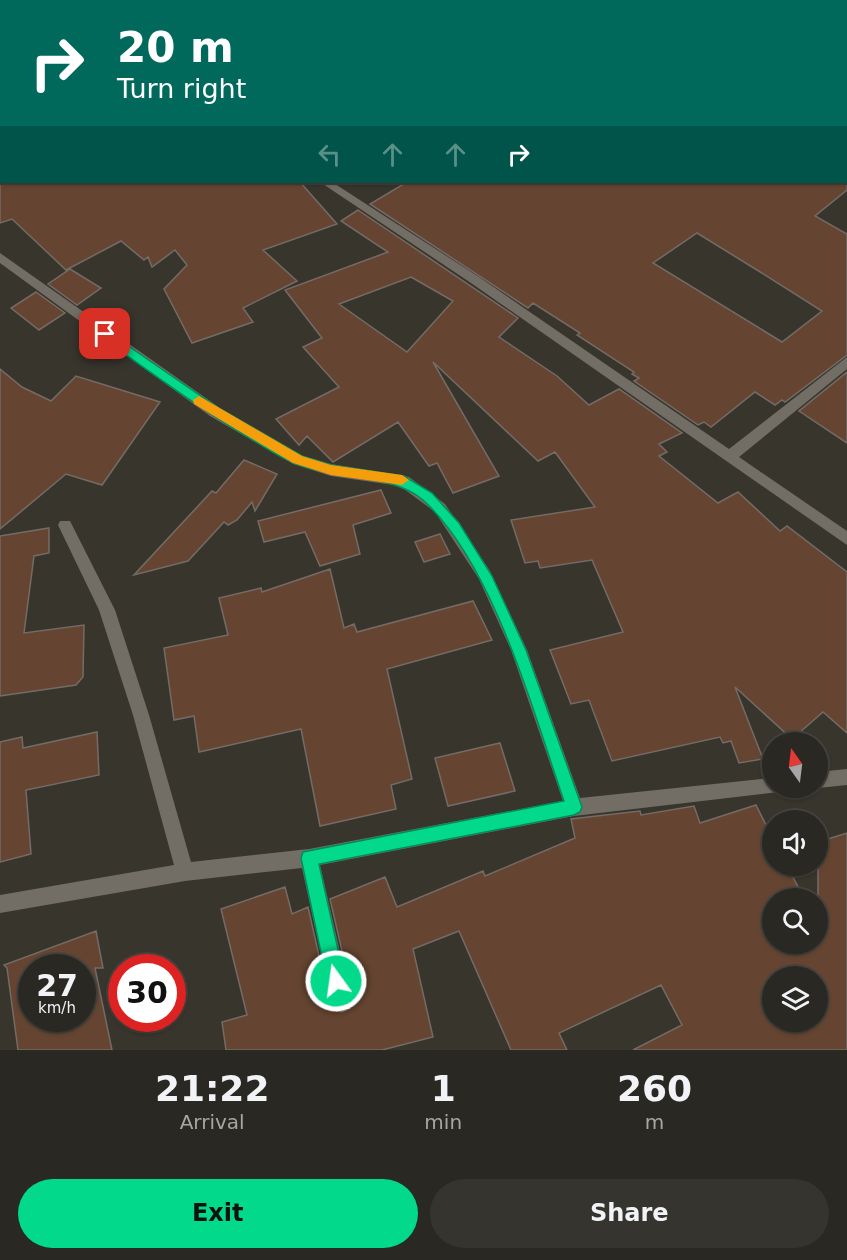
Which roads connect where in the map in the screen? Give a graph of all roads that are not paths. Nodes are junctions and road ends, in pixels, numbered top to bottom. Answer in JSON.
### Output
{"nodes":[{"id":1,"x":327,"y":183,"type":"edge"},
{"id":2,"x":0,"y":257,"type":"edge"},
{"id":3,"x":847,"y":362,"type":"edge"},
{"id":4,"x":729,"y":457,"type":"junction"},
{"id":5,"x":65,"y":525,"type":"dead end"},
{"id":6,"x":847,"y":539,"type":"edge"},
{"id":7,"x":847,"y":777,"type":"edge"},
{"id":8,"x":828,"y":779,"type":"edge"},
{"id":9,"x":762,"y":787,"type":"edge"},
{"id":10,"x":574,"y":807,"type":"junction"},
{"id":11,"x":309,"y":858,"type":"junction"},
{"id":12,"x":185,"y":872,"type":"junction"},
{"id":13,"x":0,"y":904,"type":"edge"},
{"id":14,"x":341,"y":1000,"type":"dead end"}],
"edges":[{"from":1,"to":4,"type":"street"},
{"from":2,"to":10,"type":"street"},
{"from":3,"to":4,"type":"street"},
{"from":4,"to":6,"type":"street"},
{"from":5,"to":12,"type":"street"},
{"from":7,"to":8,"type":"street"},
{"from":9,"to":10,"type":"street"},
{"from":10,"to":11,"type":"street"},
{"from":11,"to":12,"type":"street"},
{"from":11,"to":14,"type":"street"},
{"from":12,"to":13,"type":"street"}]}
